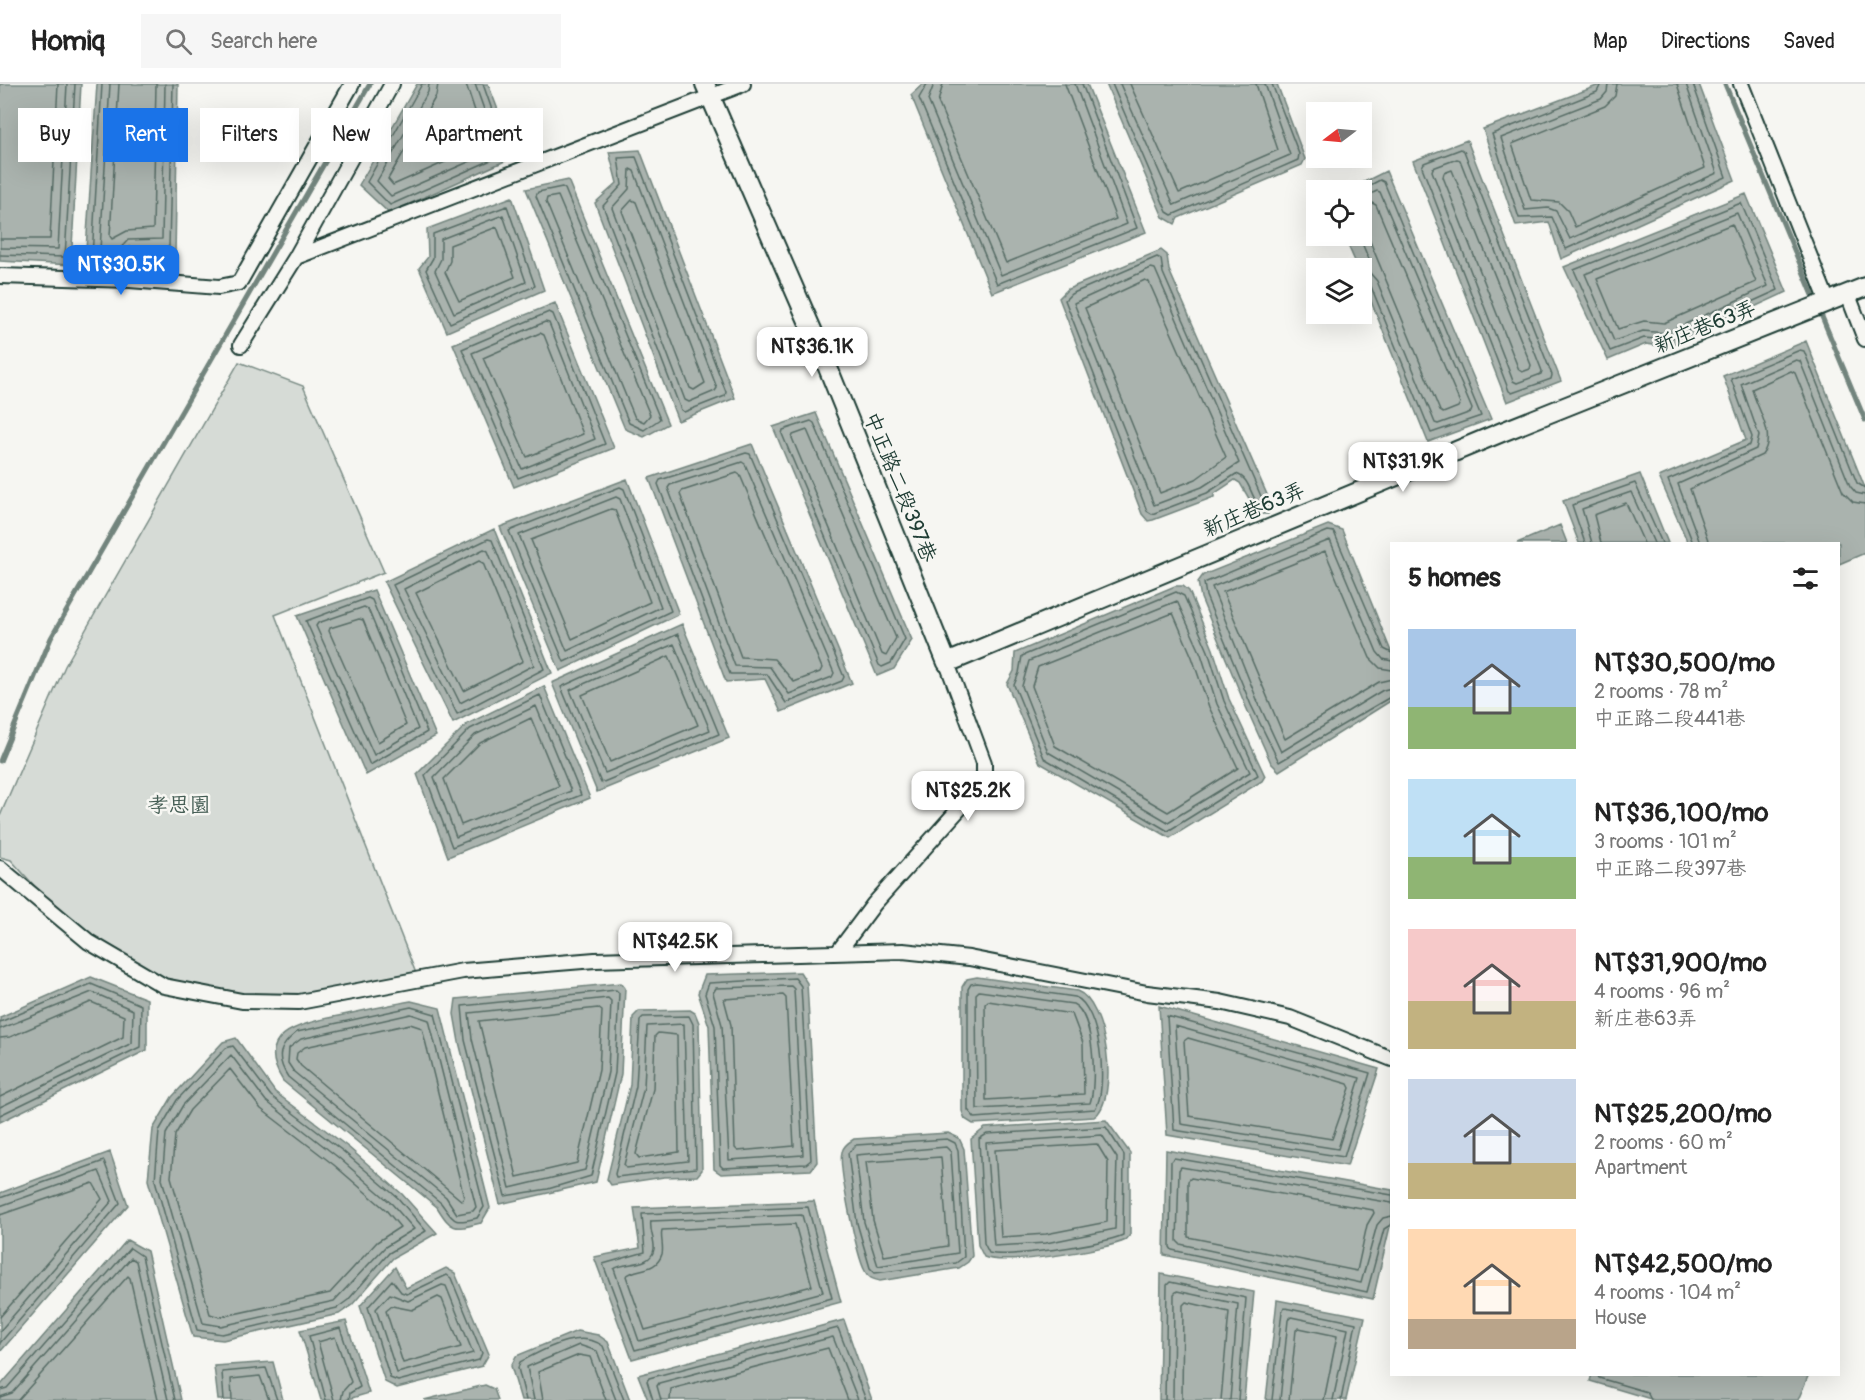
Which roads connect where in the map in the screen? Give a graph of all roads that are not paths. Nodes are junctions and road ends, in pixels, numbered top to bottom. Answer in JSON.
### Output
{"nodes":[{"id":1,"x":352,"y":84,"type":"edge"},
{"id":2,"x":392,"y":84,"type":"edge"},
{"id":3,"x":743,"y":84,"type":"edge"},
{"id":4,"x":1741,"y":84,"type":"edge"},
{"id":5,"x":708,"y":91,"type":"edge"},
{"id":6,"x":296,"y":257,"type":"junction"},
{"id":7,"x":0,"y":276,"type":"edge"},
{"id":8,"x":1865,"y":287,"type":"edge"},
{"id":9,"x":1848,"y":295,"type":"junction"},
{"id":10,"x":1828,"y":302,"type":"junction"},
{"id":11,"x":1865,"y":339,"type":"edge"},
{"id":12,"x":242,"y":345,"type":"dead end"},
{"id":13,"x":947,"y":663,"type":"junction"},
{"id":14,"x":0,"y":868,"type":"edge"},
{"id":15,"x":838,"y":952,"type":"junction"},
{"id":16,"x":1390,"y":1058,"type":"edge"}],
"edges":[{"from":1,"to":7,"type":"street"},
{"from":2,"to":6,"type":"street"},
{"from":3,"to":5,"type":"street"},
{"from":4,"to":10,"type":"street"},
{"from":5,"to":6,"type":"street"},
{"from":5,"to":13,"type":"street","name":"中正路二段397巷"},
{"from":6,"to":12,"type":"street"},
{"from":8,"to":9,"type":"street"},
{"from":9,"to":10,"type":"street","name":"新庄巷63弄"},
{"from":9,"to":11,"type":"street"},
{"from":10,"to":13,"type":"street","name":"新庄巷63弄"},
{"from":13,"to":15,"type":"street"},
{"from":14,"to":15,"type":"street"},
{"from":15,"to":16,"type":"street"}]}
